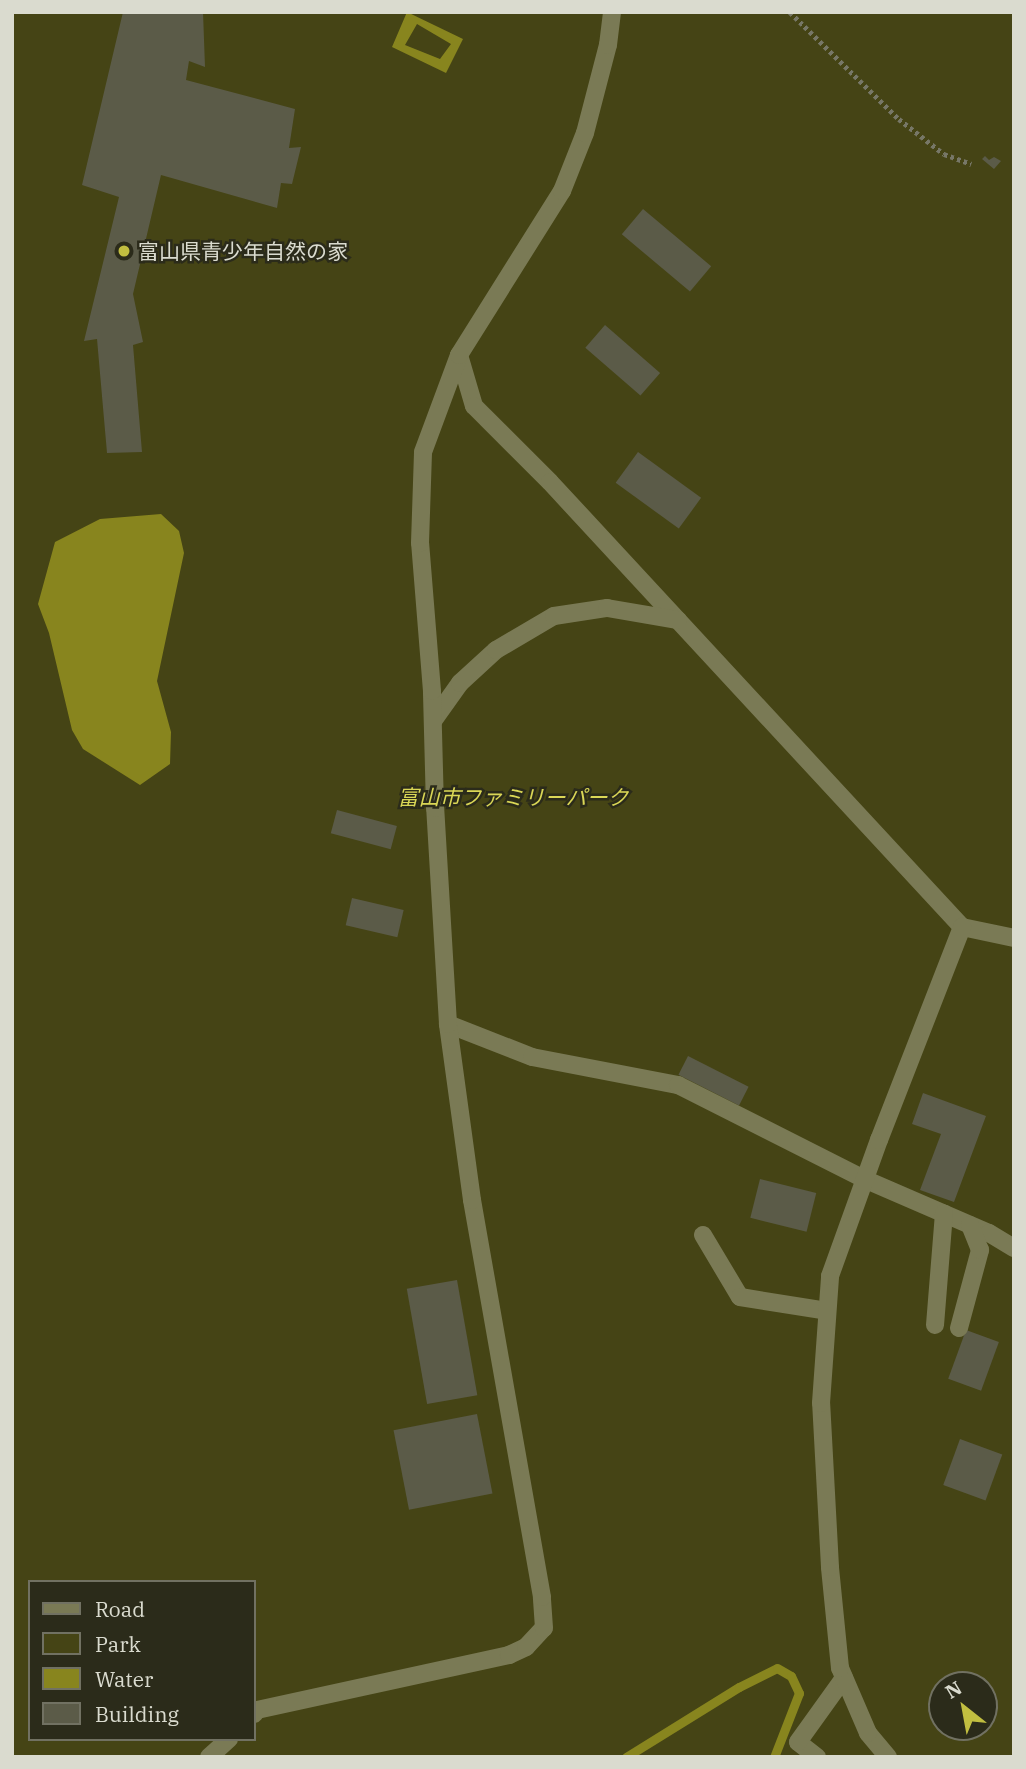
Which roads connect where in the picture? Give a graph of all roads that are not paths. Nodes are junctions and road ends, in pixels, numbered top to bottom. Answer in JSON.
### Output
{"nodes":[{"id":1,"x":612,"y":12,"type":"edge"},
{"id":2,"x":458,"y":355,"type":"junction"},
{"id":3,"x":678,"y":620,"type":"junction"},
{"id":4,"x":433,"y":721,"type":"junction"},
{"id":5,"x":961,"y":927,"type":"junction"},
{"id":6,"x":1014,"y":937,"type":"edge"},
{"id":7,"x":448,"y":1024,"type":"junction"},
{"id":8,"x":864,"y":1179,"type":"junction"},
{"id":9,"x":944,"y":1213,"type":"junction"},
{"id":10,"x":970,"y":1225,"type":"junction"},
{"id":11,"x":703,"y":1235,"type":"dead end"},
{"id":12,"x":1014,"y":1248,"type":"edge"},
{"id":13,"x":827,"y":1311,"type":"junction"},
{"id":14,"x":935,"y":1325,"type":"dead end"},
{"id":15,"x":959,"y":1328,"type":"dead end"},
{"id":16,"x":845,"y":1678,"type":"junction"},
{"id":17,"x":256,"y":1712,"type":"edge"},
{"id":18,"x":227,"y":1741,"type":"edge"},
{"id":19,"x":209,"y":1757,"type":"edge"},
{"id":20,"x":817,"y":1757,"type":"edge"},
{"id":21,"x":888,"y":1757,"type":"edge"}],
"edges":[{"from":1,"to":2,"type":"street"},
{"from":2,"to":3,"type":"street"},
{"from":2,"to":4,"type":"street"},
{"from":3,"to":4,"type":"street"},
{"from":3,"to":5,"type":"street"},
{"from":4,"to":7,"type":"street"},
{"from":5,"to":6,"type":"street"},
{"from":5,"to":8,"type":"street"},
{"from":7,"to":8,"type":"street"},
{"from":7,"to":17,"type":"street"},
{"from":8,"to":9,"type":"street"},
{"from":8,"to":13,"type":"street"},
{"from":9,"to":10,"type":"street"},
{"from":9,"to":14,"type":"street"},
{"from":10,"to":12,"type":"street"},
{"from":10,"to":15,"type":"street"},
{"from":11,"to":13,"type":"street"},
{"from":13,"to":16,"type":"street"},
{"from":16,"to":20,"type":"street"},
{"from":16,"to":21,"type":"street"},
{"from":18,"to":19,"type":"street"}]}
